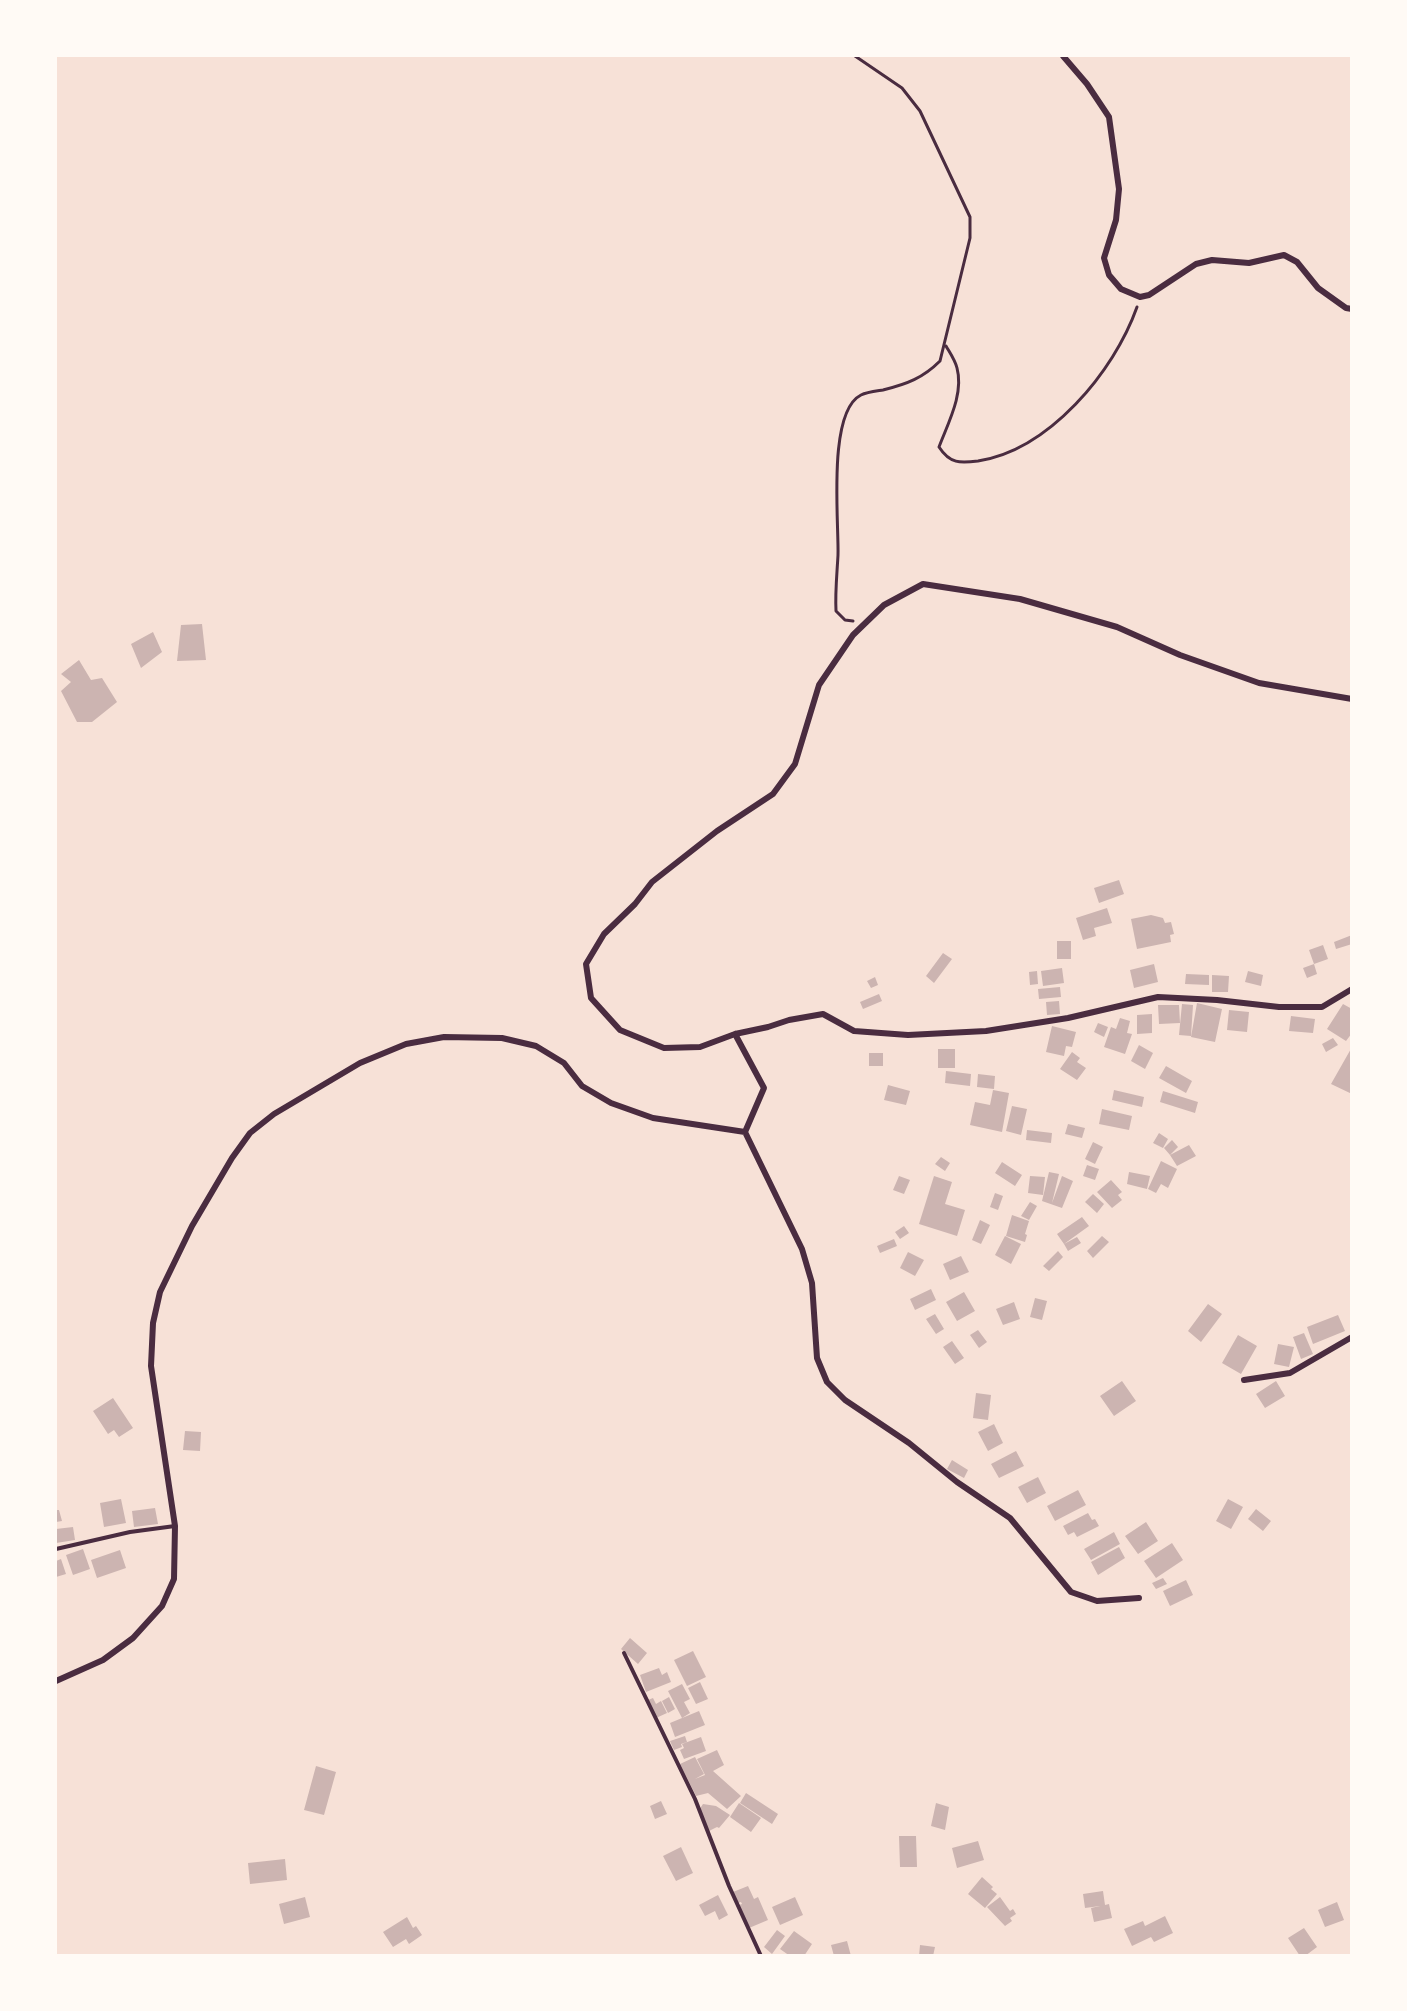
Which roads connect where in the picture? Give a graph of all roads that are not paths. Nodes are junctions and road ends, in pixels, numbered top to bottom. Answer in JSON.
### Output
{"nodes":[{"id":1,"x":1063,"y":56,"type":"edge"},
{"id":2,"x":1352,"y":309,"type":"edge"},
{"id":3,"x":1352,"y":699,"type":"edge"},
{"id":4,"x":1352,"y":989,"type":"edge"},
{"id":5,"x":735,"y":1034,"type":"junction"},
{"id":6,"x":745,"y":1132,"type":"junction"},
{"id":7,"x":1352,"y":1337,"type":"edge"},
{"id":8,"x":1244,"y":1380,"type":"dead end"},
{"id":9,"x":175,"y":1526,"type":"junction"},
{"id":10,"x":56,"y":1549,"type":"edge"},
{"id":11,"x":1139,"y":1598,"type":"dead end"},
{"id":12,"x":624,"y":1653,"type":"dead end"},
{"id":13,"x":56,"y":1681,"type":"edge"},
{"id":14,"x":761,"y":1956,"type":"edge"}],
"edges":[{"from":1,"to":2,"type":"street"},
{"from":3,"to":5,"type":"street"},
{"from":4,"to":5,"type":"street"},
{"from":5,"to":6,"type":"street"},
{"from":6,"to":9,"type":"street"},
{"from":6,"to":11,"type":"street"},
{"from":7,"to":8,"type":"street"},
{"from":9,"to":10,"type":"lane"},
{"from":9,"to":13,"type":"street"},
{"from":12,"to":14,"type":"lane"}]}
